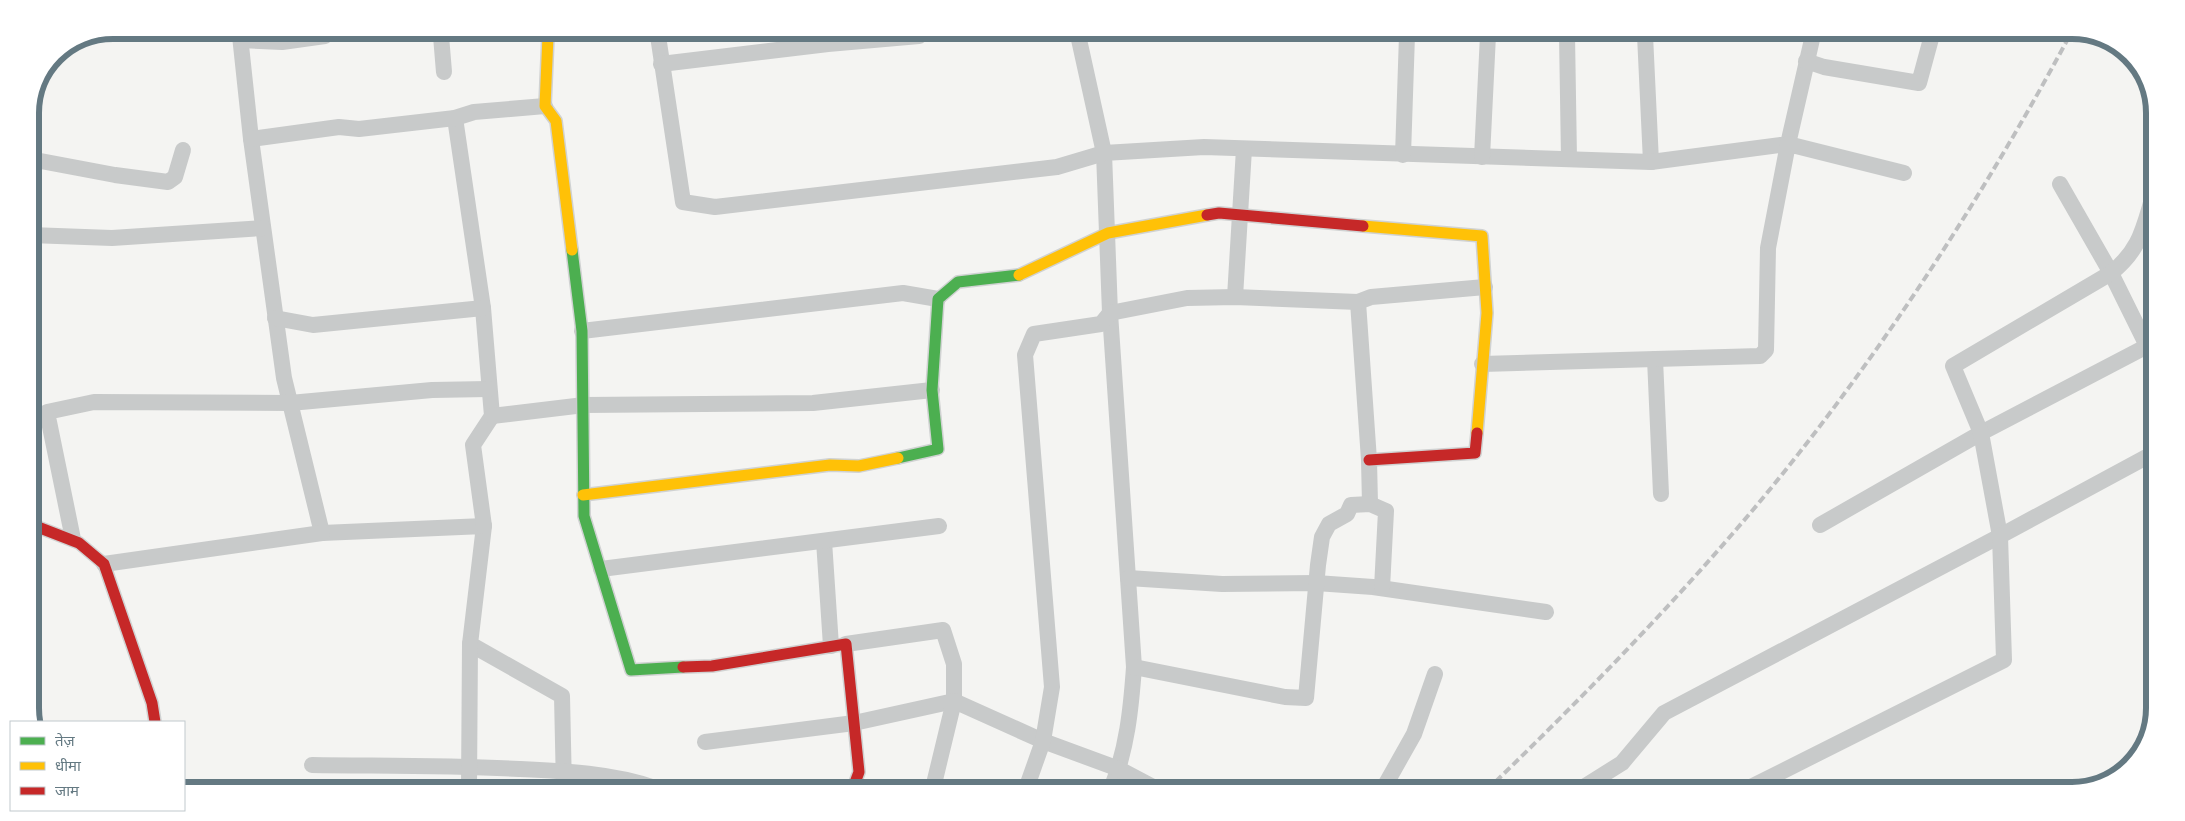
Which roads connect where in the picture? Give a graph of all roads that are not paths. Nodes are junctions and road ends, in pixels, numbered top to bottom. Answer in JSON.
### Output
{"nodes":[{"id":1,"x":241,"y":39,"type":"edge"},
{"id":2,"x":251,"y":39,"type":"edge"},
{"id":3,"x":304,"y":39,"type":"edge"},
{"id":4,"x":441,"y":39,"type":"edge"},
{"id":5,"x":548,"y":39,"type":"edge"},
{"id":6,"x":658,"y":39,"type":"edge"},
{"id":7,"x":885,"y":39,"type":"edge"},
{"id":8,"x":1079,"y":39,"type":"edge"},
{"id":9,"x":1407,"y":39,"type":"edge"},
{"id":10,"x":1488,"y":39,"type":"edge"},
{"id":11,"x":1568,"y":39,"type":"edge"},
{"id":12,"x":1646,"y":39,"type":"edge"},
{"id":13,"x":1812,"y":39,"type":"edge"},
{"id":14,"x":1931,"y":39,"type":"edge"},
{"id":15,"x":1806,"y":61,"type":"junction"},
{"id":16,"x":661,"y":64,"type":"junction"},
{"id":17,"x":444,"y":72,"type":"dead end"},
{"id":18,"x":546,"y":106,"type":"junction"},
{"id":19,"x":455,"y":118,"type":"junction"},
{"id":20,"x":251,"y":139,"type":"junction"},
{"id":21,"x":1788,"y":144,"type":"junction"},
{"id":22,"x":1244,"y":149,"type":"junction"},
{"id":23,"x":183,"y":150,"type":"dead end"},
{"id":24,"x":1104,"y":153,"type":"junction"},
{"id":25,"x":1403,"y":155,"type":"junction"},
{"id":26,"x":1482,"y":157,"type":"junction"},
{"id":27,"x":1569,"y":159,"type":"junction"},
{"id":28,"x":39,"y":161,"type":"edge"},
{"id":29,"x":1651,"y":162,"type":"junction"},
{"id":30,"x":1904,"y":173,"type":"dead end"},
{"id":31,"x":2060,"y":184,"type":"dead end"},
{"id":32,"x":1242,"y":215,"type":"junction"},
{"id":33,"x":2146,"y":218,"type":"edge"},
{"id":34,"x":262,"y":228,"type":"junction"},
{"id":35,"x":1108,"y":233,"type":"junction"},
{"id":36,"x":39,"y":235,"type":"edge"},
{"id":37,"x":2111,"y":273,"type":"junction"},
{"id":38,"x":1485,"y":287,"type":"junction"},
{"id":39,"x":1235,"y":297,"type":"junction"},
{"id":40,"x":938,"y":299,"type":"junction"},
{"id":41,"x":1358,"y":302,"type":"junction"},
{"id":42,"x":483,"y":308,"type":"junction"},
{"id":43,"x":1110,"y":313,"type":"junction"},
{"id":44,"x":276,"y":318,"type":"junction"},
{"id":45,"x":582,"y":331,"type":"junction"},
{"id":46,"x":2146,"y":340,"type":"edge"},
{"id":47,"x":2146,"y":351,"type":"edge"},
{"id":48,"x":1655,"y":359,"type":"junction"},
{"id":49,"x":1482,"y":364,"type":"junction"},
{"id":50,"x":488,"y":388,"type":"junction"},
{"id":51,"x":932,"y":390,"type":"junction"},
{"id":52,"x":290,"y":403,"type":"junction"},
{"id":53,"x":584,"y":405,"type":"junction"},
{"id":54,"x":492,"y":416,"type":"junction"},
{"id":55,"x":1981,"y":433,"type":"junction"},
{"id":56,"x":2146,"y":457,"type":"edge"},
{"id":57,"x":1369,"y":460,"type":"junction"},
{"id":58,"x":1661,"y":494,"type":"dead end"},
{"id":59,"x":583,"y":495,"type":"junction"},
{"id":60,"x":1370,"y":504,"type":"junction"},
{"id":61,"x":1820,"y":525,"type":"dead end"},
{"id":62,"x":484,"y":526,"type":"junction"},
{"id":63,"x":939,"y":526,"type":"dead end"},
{"id":64,"x":39,"y":527,"type":"edge"},
{"id":65,"x":322,"y":533,"type":"junction"},
{"id":66,"x":2000,"y":536,"type":"junction"},
{"id":67,"x":73,"y":539,"type":"junction"},
{"id":68,"x":824,"y":541,"type":"junction"},
{"id":69,"x":104,"y":564,"type":"junction"},
{"id":70,"x":600,"y":569,"type":"junction"},
{"id":71,"x":1128,"y":578,"type":"junction"},
{"id":72,"x":1316,"y":583,"type":"junction"},
{"id":73,"x":1382,"y":588,"type":"junction"},
{"id":74,"x":1546,"y":612,"type":"dead end"},
{"id":75,"x":470,"y":644,"type":"junction"},
{"id":76,"x":838,"y":645,"type":"junction"},
{"id":77,"x":1134,"y":667,"type":"junction"},
{"id":78,"x":1435,"y":674,"type":"dead end"},
{"id":79,"x":954,"y":701,"type":"junction"},
{"id":80,"x":155,"y":721,"type":"edge"},
{"id":81,"x":854,"y":723,"type":"junction"},
{"id":82,"x":1043,"y":741,"type":"junction"},
{"id":83,"x":705,"y":742,"type":"dead end"},
{"id":84,"x":312,"y":765,"type":"dead end"},
{"id":85,"x":470,"y":766,"type":"junction"},
{"id":86,"x":1119,"y":769,"type":"junction"},
{"id":87,"x":564,"y":771,"type":"junction"},
{"id":88,"x":469,"y":782,"type":"edge"},
{"id":89,"x":564,"y":782,"type":"edge"},
{"id":90,"x":634,"y":782,"type":"edge"},
{"id":91,"x":855,"y":782,"type":"edge"},
{"id":92,"x":934,"y":782,"type":"edge"},
{"id":93,"x":1028,"y":782,"type":"edge"},
{"id":94,"x":1114,"y":782,"type":"edge"},
{"id":95,"x":1144,"y":782,"type":"edge"},
{"id":96,"x":1386,"y":782,"type":"edge"},
{"id":97,"x":1591,"y":782,"type":"edge"},
{"id":98,"x":1778,"y":782,"type":"edge"}],
"edges":[{"from":1,"to":20,"type":"street"},
{"from":2,"to":3,"type":"street"},
{"from":4,"to":17,"type":"street"},
{"from":5,"to":18,"type":"street"},
{"from":6,"to":16,"type":"street"},
{"from":7,"to":16,"type":"street"},
{"from":8,"to":24,"type":"street"},
{"from":9,"to":25,"type":"street"},
{"from":10,"to":26,"type":"street"},
{"from":11,"to":27,"type":"street"},
{"from":12,"to":29,"type":"street"},
{"from":13,"to":15,"type":"street"},
{"from":14,"to":15,"type":"street"},
{"from":15,"to":21,"type":"street"},
{"from":16,"to":24,"type":"street"},
{"from":18,"to":19,"type":"street"},
{"from":18,"to":45,"type":"street"},
{"from":19,"to":20,"type":"street"},
{"from":19,"to":42,"type":"street"},
{"from":20,"to":34,"type":"street"},
{"from":21,"to":29,"type":"street"},
{"from":21,"to":30,"type":"street"},
{"from":21,"to":48,"type":"street"},
{"from":22,"to":24,"type":"street"},
{"from":22,"to":25,"type":"street"},
{"from":22,"to":32,"type":"street"},
{"from":23,"to":28,"type":"street"},
{"from":24,"to":35,"type":"street"},
{"from":25,"to":26,"type":"street"},
{"from":26,"to":27,"type":"street"},
{"from":27,"to":29,"type":"street"},
{"from":31,"to":37,"type":"street"},
{"from":32,"to":35,"type":"street"},
{"from":32,"to":38,"type":"street"},
{"from":32,"to":39,"type":"street"},
{"from":33,"to":37,"type":"street"},
{"from":34,"to":36,"type":"street"},
{"from":34,"to":44,"type":"street"},
{"from":35,"to":40,"type":"street"},
{"from":35,"to":43,"type":"street"},
{"from":37,"to":46,"type":"street"},
{"from":37,"to":55,"type":"street"},
{"from":38,"to":41,"type":"street"},
{"from":38,"to":49,"type":"street"},
{"from":39,"to":41,"type":"street"},
{"from":39,"to":43,"type":"street"},
{"from":40,"to":45,"type":"street"},
{"from":40,"to":51,"type":"street"},
{"from":41,"to":57,"type":"street"},
{"from":42,"to":44,"type":"street"},
{"from":42,"to":50,"type":"street"},
{"from":43,"to":71,"type":"street"},
{"from":43,"to":82,"type":"street"},
{"from":44,"to":52,"type":"street"},
{"from":45,"to":53,"type":"street"},
{"from":47,"to":55,"type":"street"},
{"from":48,"to":49,"type":"street"},
{"from":48,"to":58,"type":"street"},
{"from":49,"to":57,"type":"street"},
{"from":50,"to":52,"type":"street"},
{"from":50,"to":54,"type":"street"},
{"from":51,"to":53,"type":"street"},
{"from":51,"to":59,"type":"street"},
{"from":52,"to":65,"type":"street"},
{"from":52,"to":67,"type":"street"},
{"from":53,"to":54,"type":"street"},
{"from":53,"to":59,"type":"street"},
{"from":54,"to":62,"type":"street"},
{"from":55,"to":61,"type":"street"},
{"from":55,"to":66,"type":"street"},
{"from":56,"to":66,"type":"street"},
{"from":57,"to":60,"type":"street"},
{"from":59,"to":70,"type":"street"},
{"from":60,"to":72,"type":"street"},
{"from":60,"to":73,"type":"street"},
{"from":62,"to":65,"type":"street"},
{"from":62,"to":75,"type":"street"},
{"from":63,"to":68,"type":"street"},
{"from":64,"to":67,"type":"street"},
{"from":65,"to":69,"type":"street"},
{"from":66,"to":97,"type":"street"},
{"from":66,"to":98,"type":"street"},
{"from":67,"to":69,"type":"street"},
{"from":68,"to":70,"type":"street"},
{"from":68,"to":76,"type":"street"},
{"from":69,"to":80,"type":"street"},
{"from":70,"to":76,"type":"street"},
{"from":71,"to":72,"type":"street"},
{"from":71,"to":77,"type":"street"},
{"from":72,"to":73,"type":"street"},
{"from":72,"to":77,"type":"street"},
{"from":73,"to":74,"type":"street"},
{"from":75,"to":85,"type":"street"},
{"from":75,"to":87,"type":"street"},
{"from":76,"to":79,"type":"street"},
{"from":76,"to":81,"type":"street"},
{"from":77,"to":86,"type":"street"},
{"from":78,"to":96,"type":"street"},
{"from":79,"to":81,"type":"street"},
{"from":79,"to":82,"type":"street"},
{"from":79,"to":92,"type":"street"},
{"from":81,"to":83,"type":"street"},
{"from":81,"to":91,"type":"street"},
{"from":82,"to":86,"type":"street"},
{"from":82,"to":93,"type":"street"},
{"from":84,"to":85,"type":"street"},
{"from":85,"to":87,"type":"street"},
{"from":85,"to":88,"type":"street"},
{"from":86,"to":94,"type":"street"},
{"from":86,"to":95,"type":"street"},
{"from":87,"to":89,"type":"street"},
{"from":87,"to":90,"type":"street"}]}
